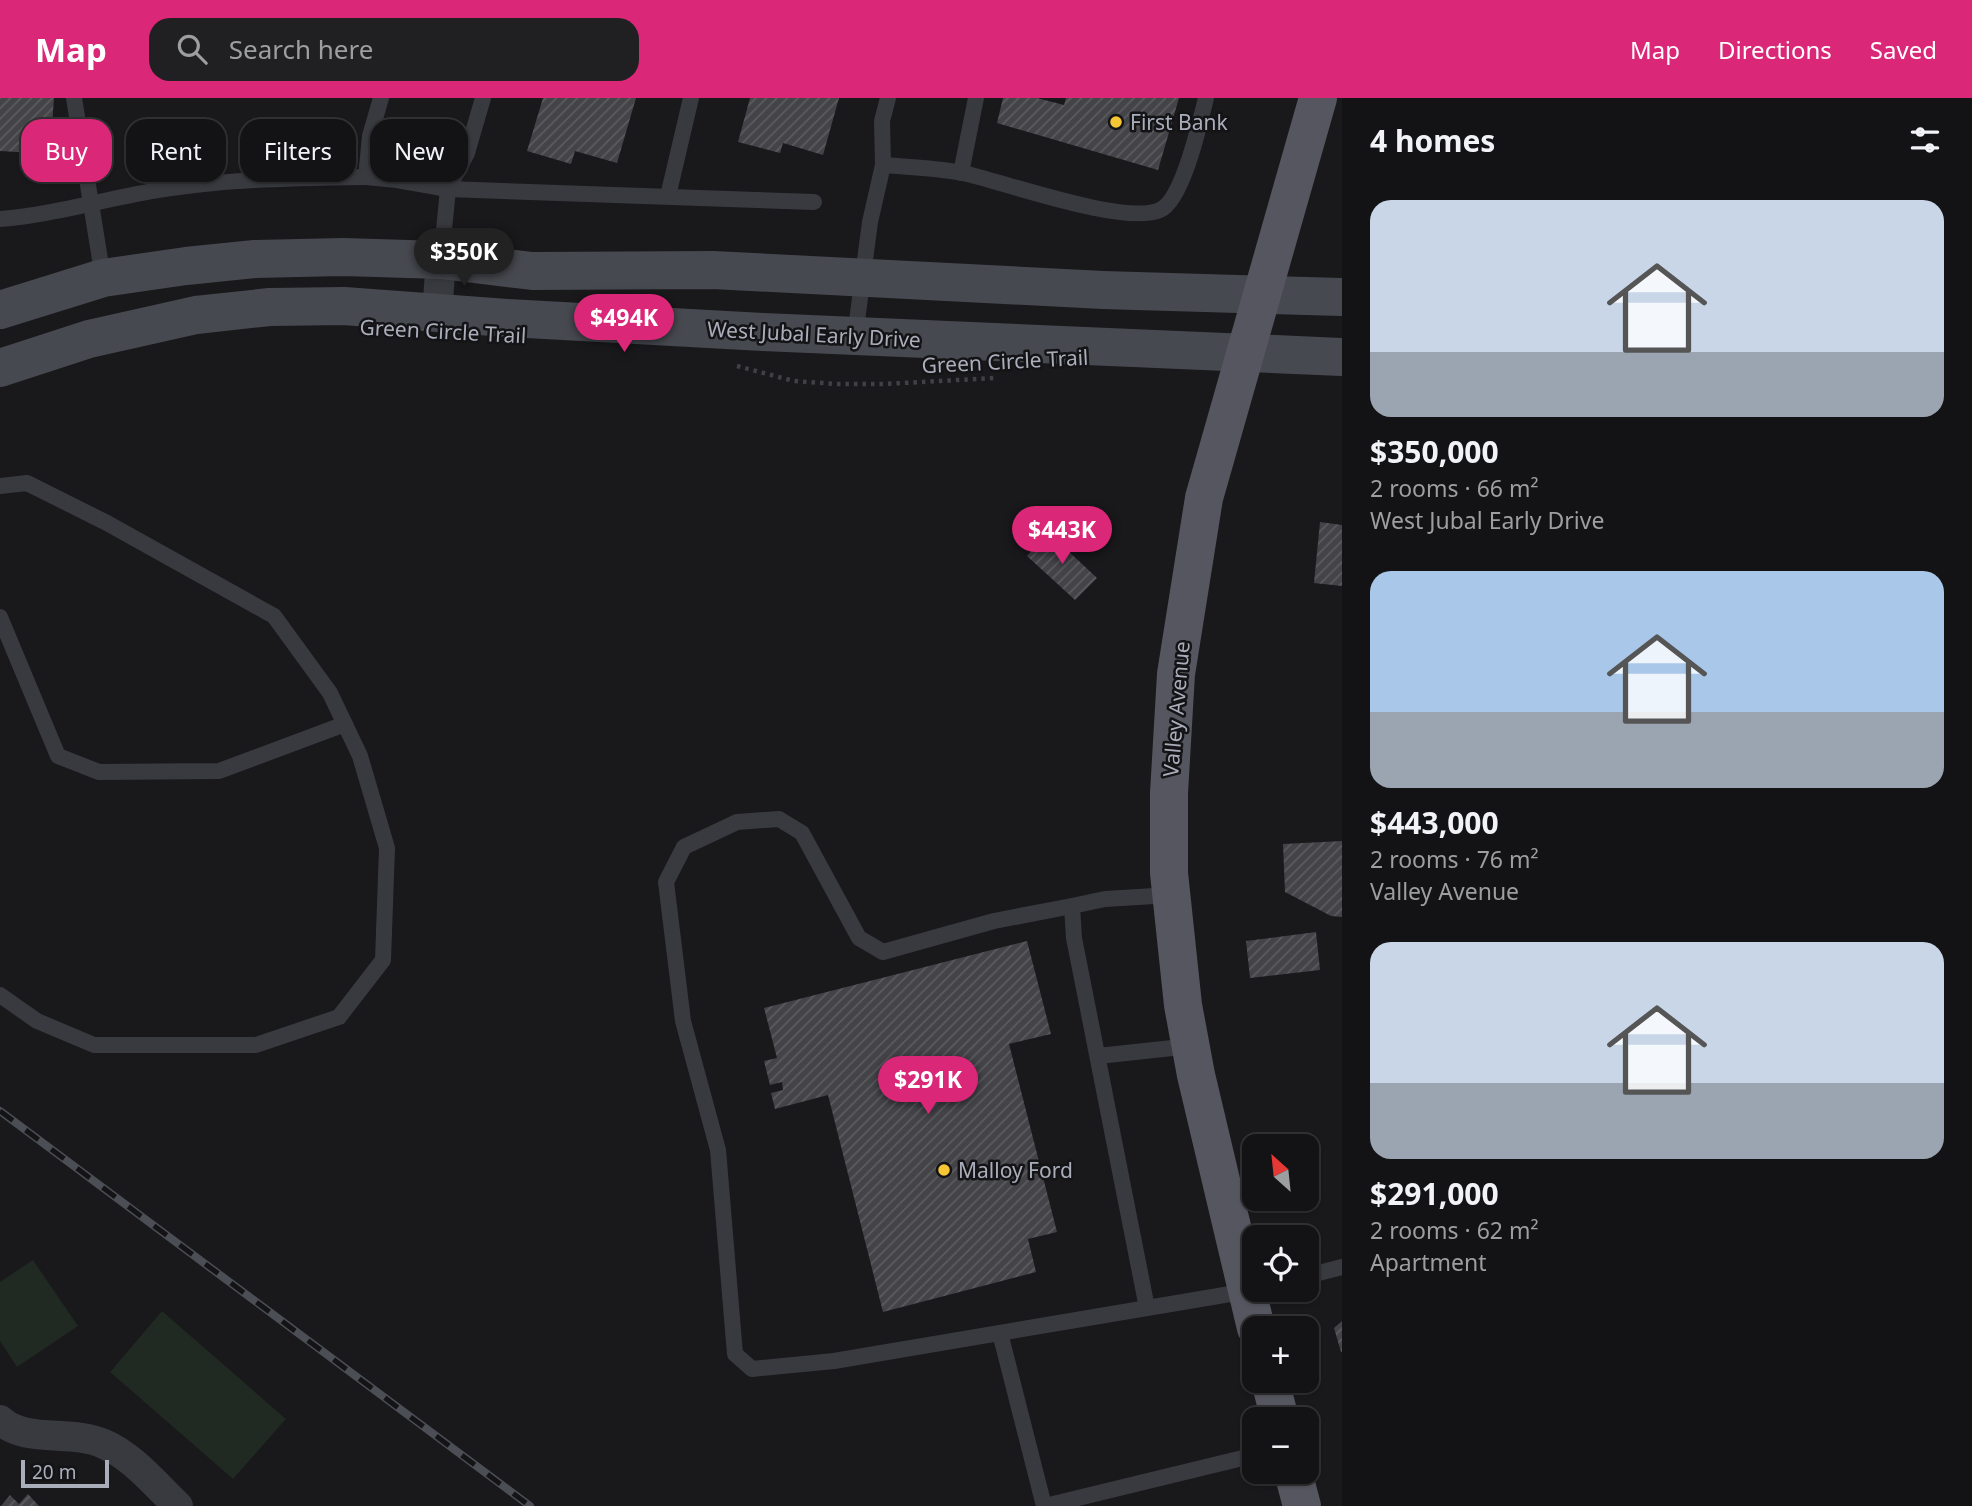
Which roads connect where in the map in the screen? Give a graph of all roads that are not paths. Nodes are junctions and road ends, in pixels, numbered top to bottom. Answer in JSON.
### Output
{"nodes":[{"id":1,"x":74,"y":98,"type":"edge"},
{"id":2,"x":381,"y":98,"type":"edge"},
{"id":3,"x":483,"y":98,"type":"edge"},
{"id":4,"x":691,"y":98,"type":"edge"},
{"id":5,"x":888,"y":98,"type":"edge"},
{"id":6,"x":976,"y":98,"type":"edge"},
{"id":7,"x":1206,"y":98,"type":"edge"},
{"id":8,"x":1318,"y":98,"type":"edge"},
{"id":9,"x":883,"y":164,"type":"junction"},
{"id":10,"x":961,"y":173,"type":"junction"},
{"id":11,"x":366,"y":177,"type":"junction"},
{"id":12,"x":448,"y":189,"type":"junction"},
{"id":13,"x":668,"y":196,"type":"junction"},
{"id":14,"x":814,"y":202,"type":"dead end"},
{"id":15,"x":91,"y":204,"type":"junction"},
{"id":16,"x":0,"y":219,"type":"edge"},
{"id":17,"x":441,"y":260,"type":"junction"},
{"id":18,"x":862,"y":276,"type":"junction"},
{"id":19,"x":103,"y":278,"type":"junction"},
{"id":20,"x":1261,"y":295,"type":"junction"},
{"id":21,"x":1342,"y":297,"type":"edge"},
{"id":22,"x":0,"y":310,"type":"edge"},
{"id":23,"x":437,"y":313,"type":"junction"},
{"id":24,"x":855,"y":336,"type":"junction"},
{"id":25,"x":1246,"y":353,"type":"junction"},
{"id":26,"x":1342,"y":357,"type":"edge"},
{"id":27,"x":0,"y":368,"type":"edge"},
{"id":28,"x":0,"y":486,"type":"edge"},
{"id":29,"x":0,"y":617,"type":"edge"},
{"id":30,"x":345,"y":724,"type":"junction"},
{"id":31,"x":1171,"y":895,"type":"junction"},
{"id":32,"x":1072,"y":906,"type":"junction"},
{"id":33,"x":0,"y":995,"type":"edge"},
{"id":34,"x":1191,"y":1046,"type":"junction"},
{"id":35,"x":1097,"y":1056,"type":"junction"},
{"id":36,"x":1242,"y":1253,"type":"edge"},
{"id":37,"x":1342,"y":1267,"type":"edge"},
{"id":38,"x":1319,"y":1273,"type":"edge"},
{"id":39,"x":1242,"y":1292,"type":"edge"},
{"id":40,"x":1147,"y":1308,"type":"junction"},
{"id":41,"x":1000,"y":1333,"type":"junction"},
{"id":42,"x":0,"y":1420,"type":"edge"},
{"id":43,"x":1242,"y":1458,"type":"edge"},
{"id":44,"x":1296,"y":1484,"type":"edge"},
{"id":45,"x":178,"y":1506,"type":"edge"},
{"id":46,"x":1044,"y":1506,"type":"edge"},
{"id":47,"x":1302,"y":1506,"type":"edge"}],
"edges":[{"from":1,"to":15,"type":"lane"},
{"from":2,"to":11,"type":"lane"},
{"from":3,"to":12,"type":"lane"},
{"from":4,"to":13,"type":"lane"},
{"from":5,"to":9,"type":"lane"},
{"from":6,"to":10,"type":"lane"},
{"from":7,"to":10,"type":"lane"},
{"from":8,"to":20,"type":"main road","name":"Valley Avenue"},
{"from":9,"to":10,"type":"lane"},
{"from":9,"to":18,"type":"lane"},
{"from":11,"to":12,"type":"lane"},
{"from":11,"to":15,"type":"lane"},
{"from":12,"to":13,"type":"lane"},
{"from":12,"to":17,"type":"lane"},
{"from":13,"to":14,"type":"lane"},
{"from":15,"to":16,"type":"lane"},
{"from":15,"to":19,"type":"lane"},
{"from":17,"to":18,"type":"main road"},
{"from":17,"to":19,"type":"main road"},
{"from":17,"to":23,"type":"street"},
{"from":18,"to":20,"type":"main road"},
{"from":18,"to":24,"type":"lane"},
{"from":19,"to":22,"type":"main road"},
{"from":20,"to":21,"type":"main road"},
{"from":20,"to":25,"type":"main road","name":"Valley Avenue"},
{"from":23,"to":24,"type":"main road","name":"West Jubal Early Drive"},
{"from":23,"to":27,"type":"main road","name":"West Jubal Early Drive"},
{"from":24,"to":25,"type":"main road","name":"West Jubal Early Drive"},
{"from":25,"to":26,"type":"main road","name":"West Jubal Early Drive"},
{"from":25,"to":31,"type":"main road","name":"Valley Avenue"},
{"from":28,"to":30,"type":"lane"},
{"from":29,"to":30,"type":"lane"},
{"from":30,"to":33,"type":"lane"},
{"from":31,"to":32,"type":"lane"},
{"from":31,"to":34,"type":"main road","name":"Valley Avenue"},
{"from":32,"to":35,"type":"lane"},
{"from":32,"to":41,"type":"lane"},
{"from":34,"to":35,"type":"lane"},
{"from":34,"to":36,"type":"main road","name":"Valley Avenue"},
{"from":35,"to":40,"type":"lane"},
{"from":37,"to":38,"type":"lane"},
{"from":39,"to":40,"type":"lane"},
{"from":40,"to":41,"type":"lane"},
{"from":41,"to":46,"type":"lane"},
{"from":42,"to":45,"type":"street"},
{"from":43,"to":46,"type":"lane"},
{"from":44,"to":47,"type":"main road"}]}
